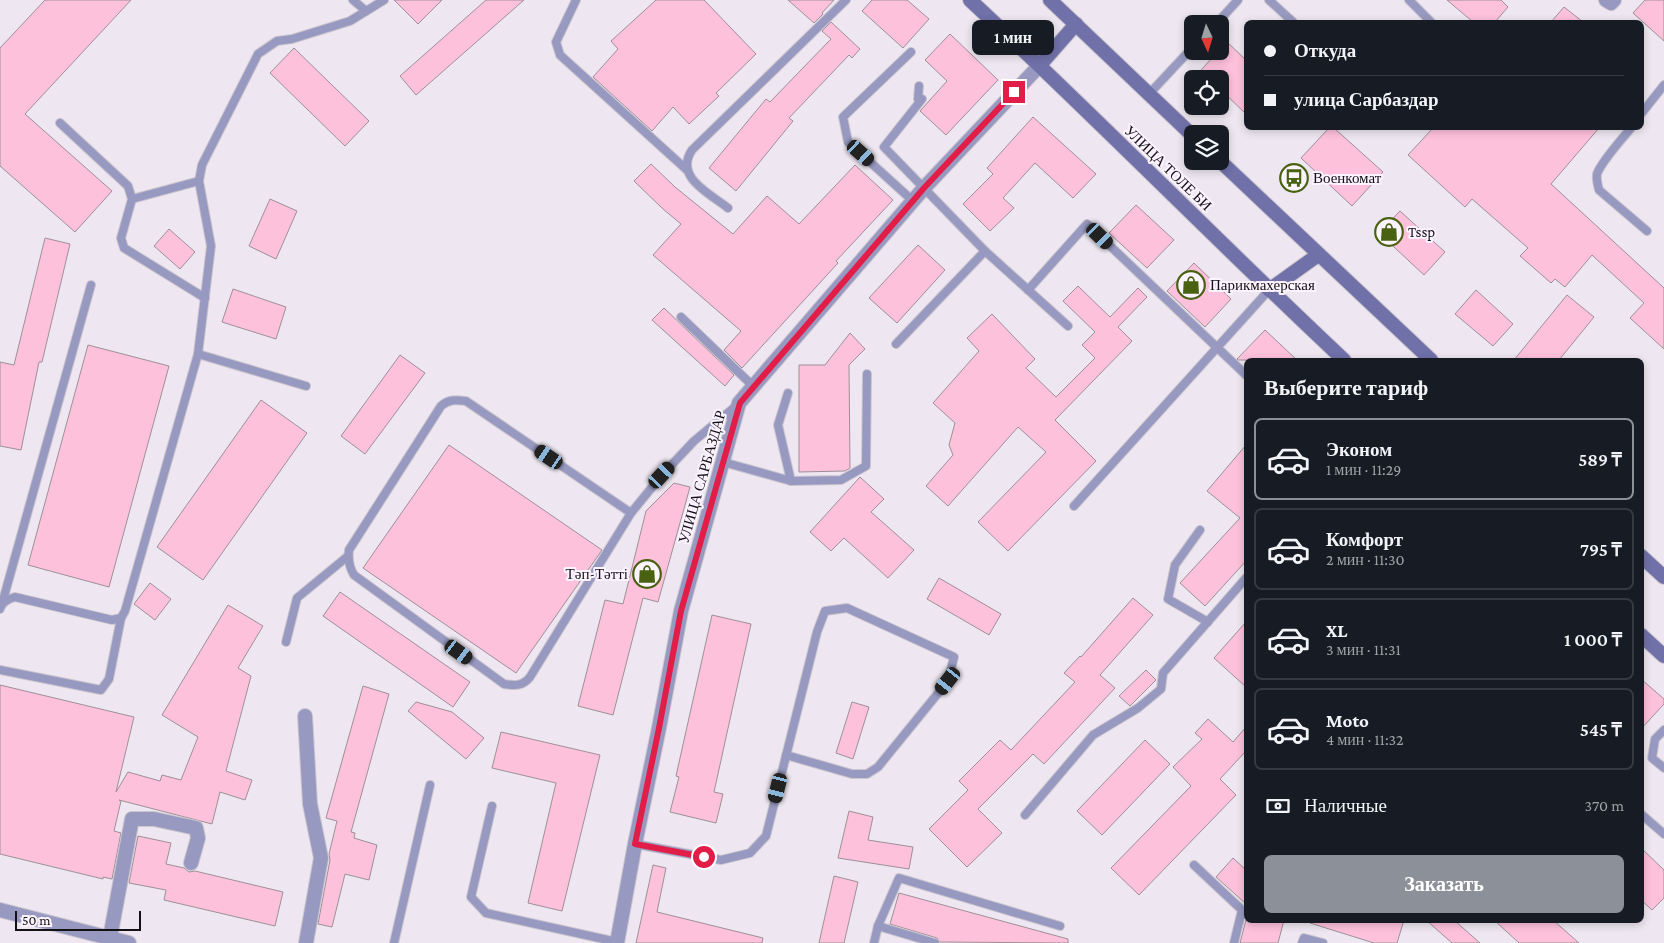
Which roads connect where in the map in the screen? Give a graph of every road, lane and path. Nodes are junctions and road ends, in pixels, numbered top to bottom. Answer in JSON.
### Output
{"nodes":[{"id":1,"x":353,"y":0,"type":"edge"},
{"id":2,"x":384,"y":0,"type":"edge"},
{"id":3,"x":576,"y":0,"type":"edge"},
{"id":4,"x":846,"y":0,"type":"edge"},
{"id":5,"x":970,"y":0,"type":"edge"},
{"id":6,"x":1050,"y":0,"type":"edge"},
{"id":7,"x":1270,"y":0,"type":"edge"},
{"id":8,"x":1410,"y":0,"type":"edge"},
{"id":9,"x":1606,"y":0,"type":"edge"},
{"id":10,"x":1614,"y":0,"type":"edge"},
{"id":11,"x":1234,"y":1,"type":"edge"},
{"id":12,"x":366,"y":11,"type":"junction"},
{"id":13,"x":1223,"y":15,"type":"edge"},
{"id":14,"x":1291,"y":20,"type":"edge"},
{"id":15,"x":1429,"y":20,"type":"edge"},
{"id":16,"x":1076,"y":24,"type":"junction"},
{"id":17,"x":911,"y":52,"type":"dead end"},
{"id":18,"x":1184,"y":57,"type":"edge"},
{"id":19,"x":1040,"y":65,"type":"junction"},
{"id":20,"x":919,"y":86,"type":"dead end"},
{"id":21,"x":1663,"y":89,"type":"edge"},
{"id":22,"x":1149,"y":94,"type":"junction"},
{"id":23,"x":1644,"y":111,"type":"edge"},
{"id":24,"x":60,"y":123,"type":"dead end"},
{"id":25,"x":1184,"y":127,"type":"edge"},
{"id":26,"x":1629,"y":130,"type":"edge"},
{"id":27,"x":687,"y":170,"type":"junction"},
{"id":28,"x":1229,"y":170,"type":"edge"},
{"id":29,"x":199,"y":181,"type":"junction"},
{"id":30,"x":924,"y":188,"type":"junction"},
{"id":31,"x":132,"y":199,"type":"junction"},
{"id":32,"x":913,"y":200,"type":"junction"},
{"id":33,"x":728,"y":208,"type":"dead end"},
{"id":34,"x":1647,"y":231,"type":"dead end"},
{"id":35,"x":986,"y":251,"type":"junction"},
{"id":36,"x":1318,"y":254,"type":"junction"},
{"id":37,"x":91,"y":285,"type":"dead end"},
{"id":38,"x":1028,"y":290,"type":"junction"},
{"id":39,"x":1269,"y":290,"type":"junction"},
{"id":40,"x":205,"y":298,"type":"junction"},
{"id":41,"x":681,"y":317,"type":"dead end"},
{"id":42,"x":1068,"y":326,"type":"dead end"},
{"id":43,"x":896,"y":344,"type":"dead end"},
{"id":44,"x":1217,"y":348,"type":"junction"},
{"id":45,"x":198,"y":354,"type":"junction"},
{"id":46,"x":1342,"y":358,"type":"edge"},
{"id":47,"x":1429,"y":358,"type":"edge"},
{"id":48,"x":1244,"y":373,"type":"edge"},
{"id":49,"x":867,"y":374,"type":"dead end"},
{"id":50,"x":306,"y":386,"type":"dead end"},
{"id":51,"x":753,"y":386,"type":"junction"},
{"id":52,"x":788,"y":393,"type":"dead end"},
{"id":53,"x":740,"y":403,"type":"junction"},
{"id":54,"x":723,"y":462,"type":"junction"},
{"id":55,"x":791,"y":481,"type":"junction"},
{"id":56,"x":1074,"y":506,"type":"dead end"},
{"id":57,"x":631,"y":513,"type":"junction"},
{"id":58,"x":1200,"y":530,"type":"dead end"},
{"id":59,"x":348,"y":556,"type":"junction"},
{"id":60,"x":1644,"y":559,"type":"edge"},
{"id":61,"x":1664,"y":577,"type":"edge"},
{"id":62,"x":1244,"y":580,"type":"edge"},
{"id":63,"x":1,"y":607,"type":"edge"},
{"id":64,"x":121,"y":618,"type":"junction"},
{"id":65,"x":1208,"y":622,"type":"junction"},
{"id":66,"x":1644,"y":638,"type":"edge"},
{"id":67,"x":286,"y":642,"type":"dead end"},
{"id":68,"x":1664,"y":656,"type":"edge"},
{"id":69,"x":0,"y":670,"type":"edge"},
{"id":70,"x":305,"y":716,"type":"dead end"},
{"id":71,"x":1664,"y":730,"type":"edge"},
{"id":72,"x":786,"y":755,"type":"junction"},
{"id":73,"x":1664,"y":768,"type":"edge"},
{"id":74,"x":430,"y":785,"type":"dead end"},
{"id":75,"x":492,"y":806,"type":"dead end"},
{"id":76,"x":1025,"y":815,"type":"dead end"},
{"id":77,"x":1644,"y":817,"type":"edge"},
{"id":78,"x":1664,"y":834,"type":"edge"},
{"id":79,"x":635,"y":844,"type":"junction"},
{"id":80,"x":191,"y":863,"type":"dead end"},
{"id":81,"x":1194,"y":865,"type":"dead end"},
{"id":82,"x":1244,"y":907,"type":"edge"},
{"id":83,"x":0,"y":910,"type":"edge"},
{"id":84,"x":878,"y":926,"type":"junction"},
{"id":85,"x":1060,"y":926,"type":"dead end"},
{"id":86,"x":110,"y":941,"type":"edge"},
{"id":87,"x":617,"y":942,"type":"edge"},
{"id":88,"x":129,"y":943,"type":"edge"},
{"id":89,"x":306,"y":943,"type":"edge"},
{"id":90,"x":394,"y":943,"type":"edge"},
{"id":91,"x":874,"y":943,"type":"edge"},
{"id":92,"x":934,"y":943,"type":"edge"},
{"id":93,"x":1234,"y":943,"type":"edge"},
{"id":94,"x":1302,"y":943,"type":"edge"},
{"id":95,"x":1323,"y":943,"type":"edge"}],
"edges":[{"from":1,"to":12,"type":"lane"},
{"from":2,"to":12,"type":"lane"},
{"from":3,"to":27,"type":"lane"},
{"from":4,"to":27,"type":"lane"},
{"from":5,"to":19,"type":"main road","name":"УЛИЦА ТОЛЕ БИ"},
{"from":6,"to":16,"type":"main road"},
{"from":7,"to":14,"type":"lane"},
{"from":8,"to":15,"type":"lane"},
{"from":9,"to":10,"type":"street"},
{"from":11,"to":13,"type":"lane"},
{"from":12,"to":29,"type":"lane"},
{"from":16,"to":19,"type":"main road"},
{"from":16,"to":22,"type":"main road"},
{"from":17,"to":32,"type":"lane"},
{"from":18,"to":22,"type":"lane"},
{"from":19,"to":30,"type":"street","name":"УЛИЦА САРБАЗДАР"},
{"from":19,"to":39,"type":"main road","name":"УЛИЦА ТОЛЕ БИ"},
{"from":20,"to":30,"type":"lane"},
{"from":21,"to":23,"type":"lane"},
{"from":22,"to":25,"type":"main road"},
{"from":24,"to":31,"type":"lane"},
{"from":26,"to":34,"type":"lane"},
{"from":27,"to":33,"type":"lane"},
{"from":28,"to":36,"type":"main road"},
{"from":29,"to":31,"type":"lane"},
{"from":29,"to":40,"type":"lane"},
{"from":30,"to":32,"type":"street","name":"УЛИЦА САРБАЗДАР"},
{"from":30,"to":35,"type":"lane"},
{"from":31,"to":40,"type":"lane"},
{"from":32,"to":51,"type":"street","name":"УЛИЦА САРБАЗДАР"},
{"from":35,"to":38,"type":"lane"},
{"from":35,"to":43,"type":"lane"},
{"from":36,"to":39,"type":"main road"},
{"from":36,"to":47,"type":"main road"},
{"from":37,"to":63,"type":"lane"},
{"from":38,"to":42,"type":"lane"},
{"from":38,"to":44,"type":"lane"},
{"from":39,"to":44,"type":"lane"},
{"from":39,"to":46,"type":"main road","name":"УЛИЦА ТОЛЕ БИ"},
{"from":40,"to":45,"type":"lane"},
{"from":41,"to":51,"type":"lane"},
{"from":44,"to":48,"type":"lane"},
{"from":44,"to":56,"type":"lane"},
{"from":45,"to":50,"type":"lane"},
{"from":45,"to":64,"type":"lane"},
{"from":49,"to":55,"type":"lane"},
{"from":51,"to":53,"type":"street","name":"УЛИЦА САРБАЗДАР"},
{"from":52,"to":55,"type":"lane"},
{"from":53,"to":54,"type":"street","name":"УЛИЦА САРБАЗДАР"},
{"from":53,"to":57,"type":"lane"},
{"from":54,"to":55,"type":"lane"},
{"from":54,"to":79,"type":"street","name":"УЛИЦА САРБАЗДАР"},
{"from":57,"to":59,"type":"lane"},
{"from":57,"to":59,"type":"lane"},
{"from":58,"to":65,"type":"lane"},
{"from":59,"to":67,"type":"lane"},
{"from":60,"to":61,"type":"main road"},
{"from":62,"to":65,"type":"lane"},
{"from":63,"to":64,"type":"lane"},
{"from":64,"to":69,"type":"lane"},
{"from":65,"to":76,"type":"lane"},
{"from":66,"to":68,"type":"main road"},
{"from":70,"to":89,"type":"street"},
{"from":71,"to":73,"type":"lane"},
{"from":72,"to":72,"type":"lane"},
{"from":72,"to":79,"type":"lane"},
{"from":74,"to":90,"type":"lane"},
{"from":75,"to":87,"type":"lane"},
{"from":77,"to":78,"type":"lane"},
{"from":79,"to":87,"type":"street","name":"УЛИЦА САРБАЗДАР"},
{"from":80,"to":86,"type":"street"},
{"from":81,"to":82,"type":"lane"},
{"from":82,"to":93,"type":"lane"},
{"from":83,"to":86,"type":"street"},
{"from":84,"to":85,"type":"lane"},
{"from":84,"to":91,"type":"lane"},
{"from":84,"to":92,"type":"lane"},
{"from":86,"to":88,"type":"street"},
{"from":94,"to":95,"type":"lane"}]}
